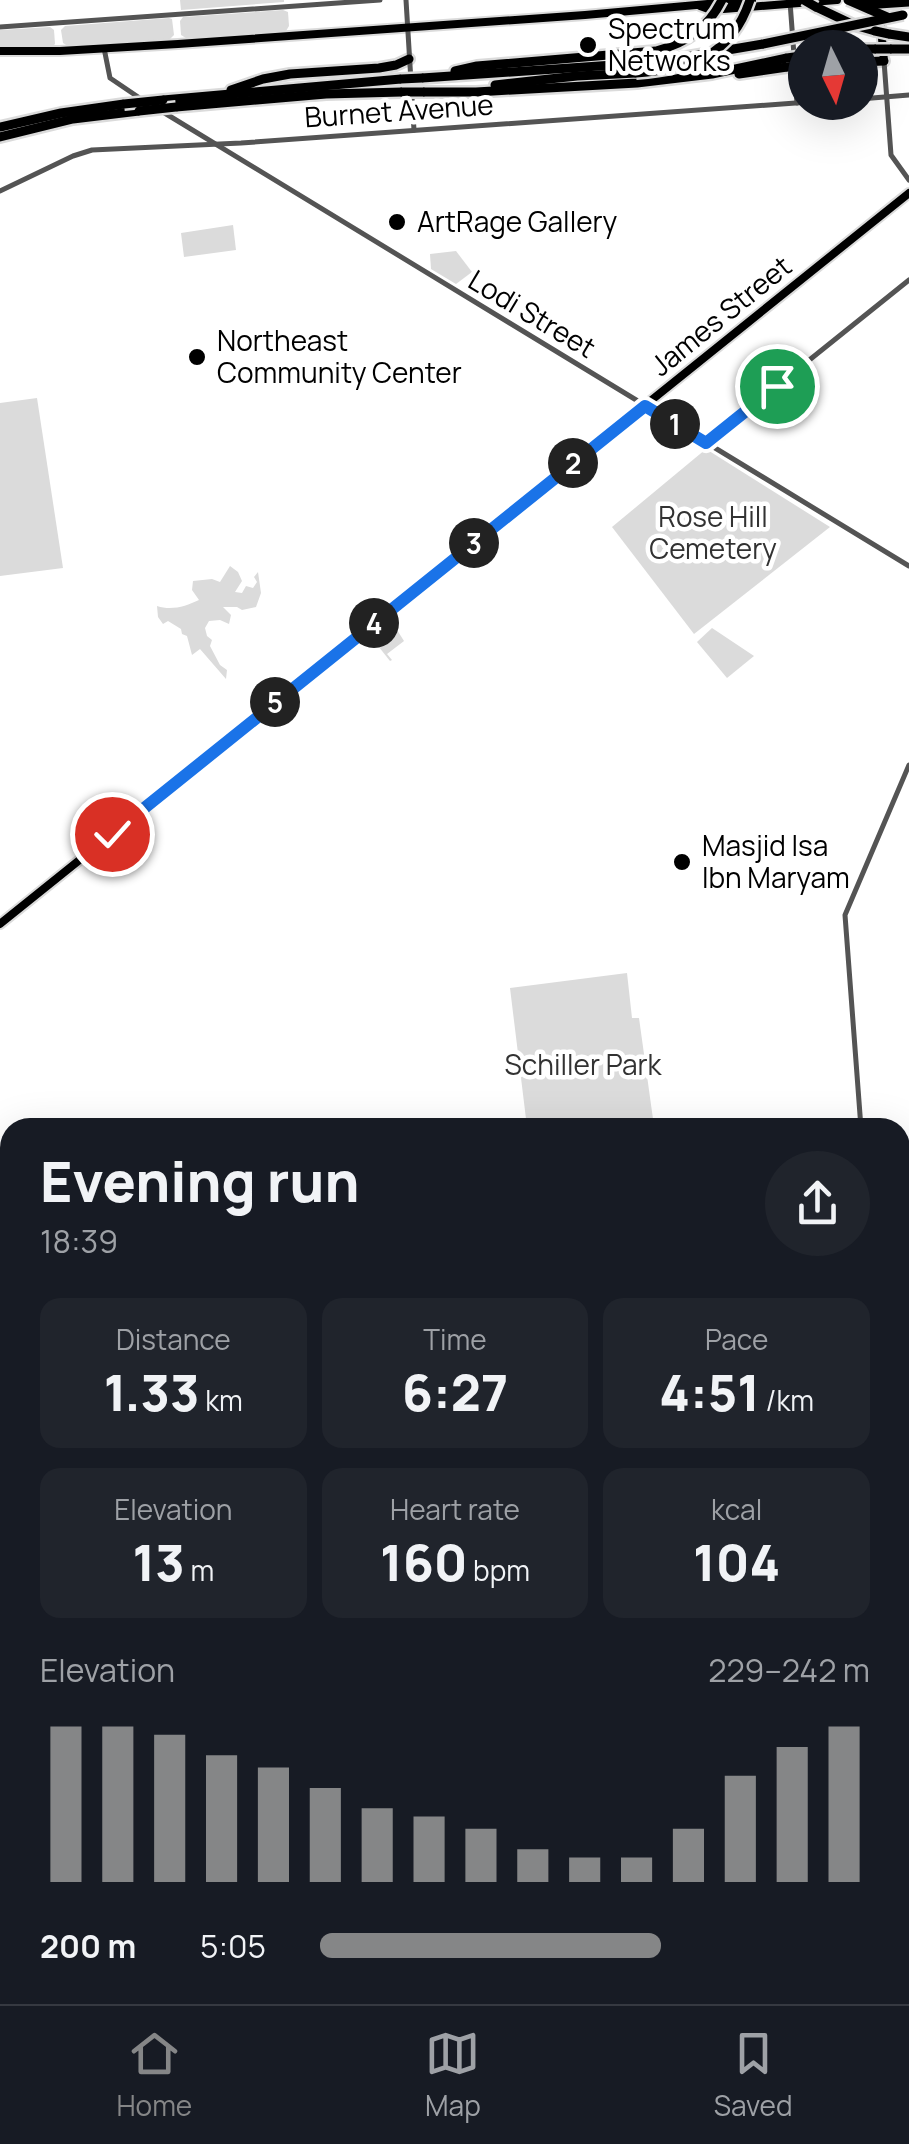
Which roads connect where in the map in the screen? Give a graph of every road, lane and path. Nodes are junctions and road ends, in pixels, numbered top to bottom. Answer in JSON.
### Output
{"nodes":[{"id":1,"x":380,"y":0,"type":"edge"},
{"id":2,"x":406,"y":0,"type":"edge"},
{"id":3,"x":722,"y":0,"type":"edge"},
{"id":4,"x":751,"y":0,"type":"edge"},
{"id":5,"x":804,"y":0,"type":"edge"},
{"id":6,"x":837,"y":0,"type":"edge"},
{"id":7,"x":848,"y":0,"type":"edge"},
{"id":8,"x":857,"y":0,"type":"edge"},
{"id":9,"x":879,"y":0,"type":"edge"},
{"id":10,"x":790,"y":2,"type":"edge"},
{"id":11,"x":909,"y":2,"type":"edge"},
{"id":12,"x":699,"y":3,"type":"edge"},
{"id":13,"x":909,"y":14,"type":"edge"},
{"id":14,"x":909,"y":22,"type":"edge"},
{"id":15,"x":0,"y":26,"type":"edge"},
{"id":16,"x":407,"y":28,"type":"junction"},
{"id":17,"x":792,"y":30,"type":"edge"},
{"id":18,"x":909,"y":36,"type":"edge"},
{"id":19,"x":104,"y":48,"type":"junction"},
{"id":20,"x":878,"y":48,"type":"edge"},
{"id":21,"x":909,"y":49,"type":"edge"},
{"id":22,"x":0,"y":51,"type":"edge"},
{"id":23,"x":410,"y":59,"type":"junction"},
{"id":24,"x":878,"y":61,"type":"edge"},
{"id":25,"x":884,"y":61,"type":"junction"},
{"id":26,"x":788,"y":63,"type":"edge"},
{"id":27,"x":422,"y":78,"type":"junction"},
{"id":28,"x":636,"y":78,"type":"junction"},
{"id":29,"x":220,"y":94,"type":"junction"},
{"id":30,"x":909,"y":95,"type":"edge"},
{"id":31,"x":886,"y":97,"type":"junction"},
{"id":32,"x":878,"y":98,"type":"edge"},
{"id":33,"x":788,"y":104,"type":"edge"},
{"id":34,"x":0,"y":126,"type":"edge"},
{"id":35,"x":414,"y":130,"type":"junction"},
{"id":36,"x":196,"y":133,"type":"junction"},
{"id":37,"x":0,"y":137,"type":"edge"},
{"id":38,"x":215,"y":144,"type":"junction"},
{"id":39,"x":193,"y":146,"type":"junction"},
{"id":40,"x":909,"y":180,"type":"edge"},
{"id":41,"x":0,"y":190,"type":"edge"},
{"id":42,"x":909,"y":193,"type":"edge"},
{"id":43,"x":909,"y":280,"type":"edge"},
{"id":44,"x":645,"y":406,"type":"junction"},
{"id":45,"x":706,"y":443,"type":"junction"},
{"id":46,"x":909,"y":566,"type":"edge"},
{"id":47,"x":909,"y":765,"type":"edge"},
{"id":48,"x":0,"y":924,"type":"edge"},
{"id":49,"x":860,"y":1118,"type":"edge"}],
"edges":[{"from":1,"to":15,"type":"street"},
{"from":2,"to":16,"type":"street"},
{"from":3,"to":27,"type":"highway","bridge":true},
{"from":4,"to":12,"type":"main road"},
{"from":4,"to":28,"type":"highway","bridge":true},
{"from":5,"to":18,"type":"highway","bridge":true},
{"from":6,"to":10,"type":"main road"},
{"from":7,"to":14,"type":"highway","bridge":true},
{"from":8,"to":11,"type":"highway","bridge":true},
{"from":9,"to":25,"type":"main road"},
{"from":10,"to":12,"type":"main road"},
{"from":10,"to":17,"type":"street"},
{"from":12,"to":16,"type":"main road"},
{"from":13,"to":27,"type":"highway","bridge":true},
{"from":16,"to":19,"type":"main road"},
{"from":16,"to":23,"type":"street"},
{"from":19,"to":22,"type":"main road"},
{"from":19,"to":36,"type":"street","name":"Lodi Street"},
{"from":20,"to":21,"type":"highway","bridge":true},
{"from":23,"to":29,"type":"highway"},
{"from":23,"to":35,"type":"street"},
{"from":24,"to":25,"type":"highway"},
{"from":25,"to":31,"type":"street"},
{"from":26,"to":28,"type":"highway","bridge":true},
{"from":27,"to":29,"type":"highway","bridge":true},
{"from":28,"to":37,"type":"highway","bridge":true},
{"from":29,"to":34,"type":"highway","bridge":true},
{"from":30,"to":31,"type":"street"},
{"from":31,"to":32,"type":"street"},
{"from":31,"to":40,"type":"street"},
{"from":33,"to":35,"type":"street","name":"Burnet Avenue"},
{"from":35,"to":38,"type":"street","name":"Burnet Avenue"},
{"from":36,"to":38,"type":"street","name":"Lodi Street"},
{"from":36,"to":39,"type":"street"},
{"from":38,"to":39,"type":"street","name":"Burnet Avenue"},
{"from":38,"to":44,"type":"street","name":"Lodi Street"},
{"from":39,"to":41,"type":"street","name":"Burnet Avenue"},
{"from":42,"to":44,"type":"main road","name":"James Street"},
{"from":43,"to":45,"type":"street"},
{"from":44,"to":45,"type":"street","name":"Lodi Street"},
{"from":44,"to":48,"type":"main road","name":"James Street"},
{"from":45,"to":46,"type":"street","name":"Lodi Street"},
{"from":47,"to":49,"type":"street"}]}
